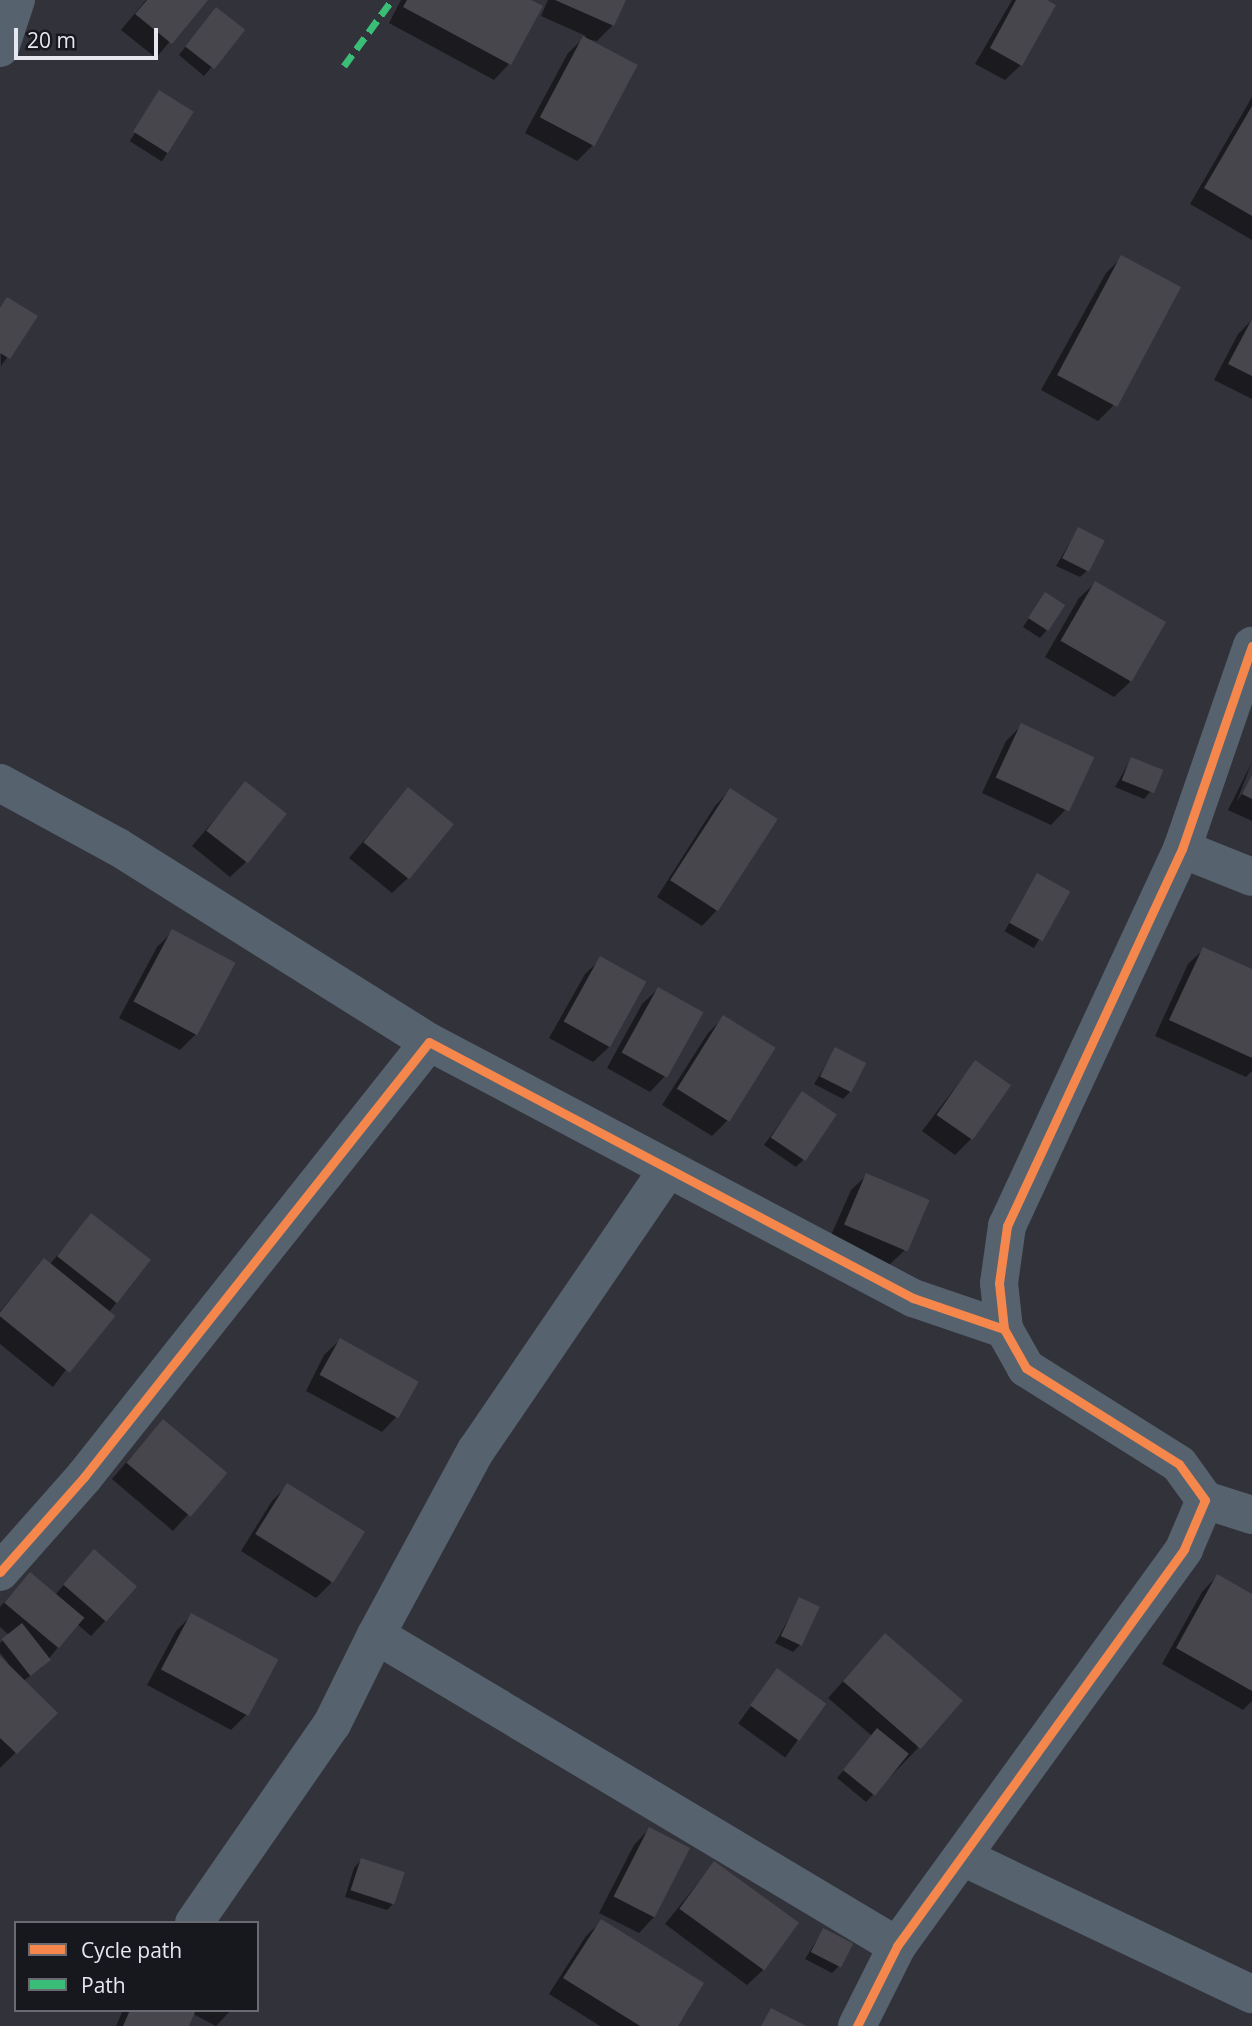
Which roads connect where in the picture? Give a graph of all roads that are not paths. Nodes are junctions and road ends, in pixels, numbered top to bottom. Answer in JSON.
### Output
{"nodes":[{"id":1,"x":16,"y":0,"type":"edge"},
{"id":2,"x":0,"y":48,"type":"edge"},
{"id":3,"x":1252,"y":646,"type":"edge"},
{"id":4,"x":0,"y":783,"type":"edge"},
{"id":5,"x":1182,"y":849,"type":"junction"},
{"id":6,"x":1252,"y":877,"type":"edge"},
{"id":7,"x":429,"y":1042,"type":"junction"},
{"id":8,"x":668,"y":1169,"type":"junction"},
{"id":9,"x":1004,"y":1329,"type":"junction"},
{"id":10,"x":1205,"y":1500,"type":"junction"},
{"id":11,"x":1252,"y":1515,"type":"edge"},
{"id":12,"x":0,"y":1572,"type":"edge"},
{"id":13,"x":376,"y":1635,"type":"junction"},
{"id":14,"x":963,"y":1857,"type":"junction"},
{"id":15,"x":195,"y":1921,"type":"edge"},
{"id":16,"x":897,"y":1947,"type":"junction"},
{"id":17,"x":1252,"y":1994,"type":"edge"},
{"id":18,"x":857,"y":2026,"type":"edge"}],
"edges":[{"from":1,"to":2,"type":"street"},
{"from":3,"to":5,"type":"street"},
{"from":4,"to":7,"type":"street"},
{"from":5,"to":6,"type":"street"},
{"from":5,"to":9,"type":"street"},
{"from":7,"to":8,"type":"street"},
{"from":7,"to":12,"type":"street"},
{"from":8,"to":9,"type":"street"},
{"from":8,"to":13,"type":"street"},
{"from":9,"to":10,"type":"street"},
{"from":10,"to":11,"type":"street"},
{"from":10,"to":14,"type":"street"},
{"from":13,"to":15,"type":"street"},
{"from":13,"to":16,"type":"street"},
{"from":14,"to":16,"type":"street"},
{"from":14,"to":17,"type":"street"},
{"from":16,"to":18,"type":"street"}]}
